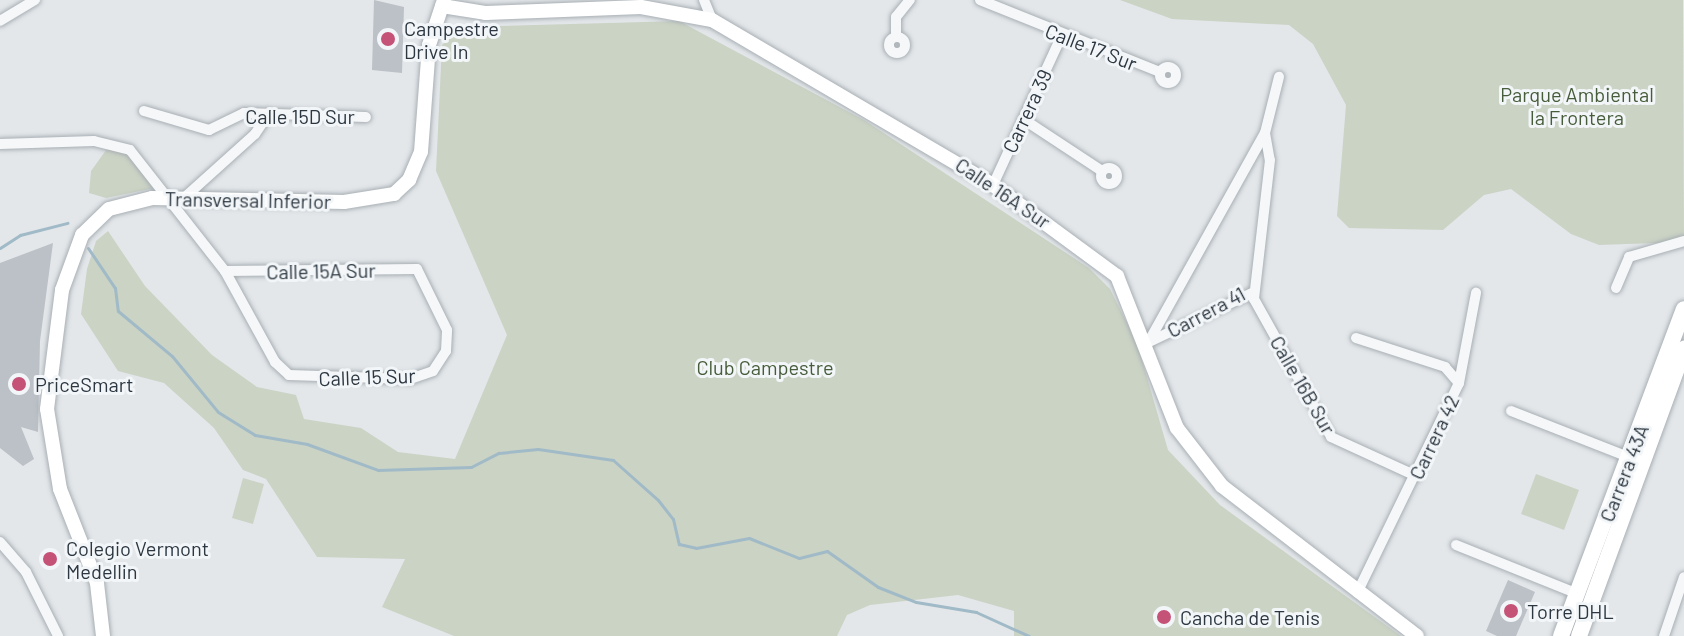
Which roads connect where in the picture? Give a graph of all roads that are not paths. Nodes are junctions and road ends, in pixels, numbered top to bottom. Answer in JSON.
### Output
{"nodes":[{"id":1,"x":35,"y":0,"type":"edge"},
{"id":2,"x":704,"y":0,"type":"edge"},
{"id":3,"x":910,"y":0,"type":"edge"},
{"id":4,"x":980,"y":0,"type":"edge"},
{"id":5,"x":438,"y":2,"type":"edge"},
{"id":6,"x":466,"y":6,"type":"edge"},
{"id":7,"x":712,"y":20,"type":"junction"},
{"id":8,"x":0,"y":21,"type":"edge"},
{"id":9,"x":896,"y":37,"type":"dead end"},
{"id":10,"x":1061,"y":37,"type":"junction"},
{"id":11,"x":429,"y":45,"type":"junction"},
{"id":12,"x":1160,"y":72,"type":"dead end"},
{"id":13,"x":1279,"y":77,"type":"dead end"},
{"id":14,"x":144,"y":111,"type":"dead end"},
{"id":15,"x":269,"y":113,"type":"junction"},
{"id":16,"x":366,"y":117,"type":"dead end"},
{"id":17,"x":1023,"y":119,"type":"junction"},
{"id":18,"x":1265,"y":133,"type":"junction"},
{"id":19,"x":0,"y":144,"type":"edge"},
{"id":20,"x":1102,"y":171,"type":"dead end"},
{"id":21,"x":206,"y":180,"type":"junction"},
{"id":22,"x":993,"y":185,"type":"junction"},
{"id":23,"x":159,"y":193,"type":"junction"},
{"id":24,"x":185,"y":197,"type":"junction"},
{"id":25,"x":205,"y":197,"type":"junction"},
{"id":26,"x":1684,"y":241,"type":"edge"},
{"id":27,"x":225,"y":271,"type":"junction"},
{"id":28,"x":1616,"y":288,"type":"dead end"},
{"id":29,"x":1252,"y":293,"type":"junction"},
{"id":30,"x":1476,"y":293,"type":"dead end"},
{"id":31,"x":1684,"y":309,"type":"edge"},
{"id":32,"x":1680,"y":331,"type":"edge"},
{"id":33,"x":1356,"y":338,"type":"dead end"},
{"id":34,"x":1148,"y":343,"type":"junction"},
{"id":35,"x":1684,"y":349,"type":"edge"},
{"id":36,"x":441,"y":363,"type":"joint"},
{"id":37,"x":1459,"y":383,"type":"junction"},
{"id":38,"x":1511,"y":411,"type":"dead end"},
{"id":39,"x":1631,"y":458,"type":"junction"},
{"id":40,"x":1416,"y":476,"type":"junction"},
{"id":41,"x":0,"y":542,"type":"edge"},
{"id":42,"x":1456,"y":545,"type":"dead end"},
{"id":43,"x":1684,"y":577,"type":"edge"},
{"id":44,"x":1357,"y":593,"type":"junction"},
{"id":45,"x":1578,"y":594,"type":"junction"},
{"id":46,"x":58,"y":636,"type":"edge"},
{"id":47,"x":103,"y":636,"type":"edge"},
{"id":48,"x":1417,"y":636,"type":"edge"},
{"id":49,"x":1561,"y":636,"type":"edge"},
{"id":50,"x":1579,"y":636,"type":"edge"},
{"id":51,"x":1664,"y":636,"type":"edge"}],
"edges":[{"from":1,"to":8,"type":"street"},
{"from":2,"to":7,"type":"street"},
{"from":3,"to":9,"type":"street"},
{"from":4,"to":10,"type":"street","name":"Calle 17 Sur"},
{"from":5,"to":6,"type":"street","name":"Calle 16A Sur"},
{"from":5,"to":11,"type":"street","name":"Transversal Inferior"},
{"from":6,"to":7,"type":"street","name":"Calle 16A Sur"},
{"from":6,"to":11,"type":"street"},
{"from":7,"to":22,"type":"street","name":"Calle 16A Sur"},
{"from":10,"to":12,"type":"street","name":"Calle 17 Sur"},
{"from":10,"to":17,"type":"street","name":"Carrera 39"},
{"from":11,"to":25,"type":"street","name":"Transversal Inferior"},
{"from":13,"to":18,"type":"street","name":"Carrera 41"},
{"from":14,"to":15,"type":"street","name":"Calle 15D Sur"},
{"from":15,"to":16,"type":"street","name":"Calle 15D Sur"},
{"from":15,"to":21,"type":"street"},
{"from":17,"to":20,"type":"street"},
{"from":17,"to":22,"type":"street","name":"Carrera 39"},
{"from":18,"to":29,"type":"street","name":"Carrera 41"},
{"from":18,"to":34,"type":"street","name":"Carrera 41"},
{"from":19,"to":23,"type":"street"},
{"from":21,"to":24,"type":"street"},
{"from":21,"to":25,"type":"street"},
{"from":22,"to":34,"type":"street","name":"Calle 16A Sur"},
{"from":23,"to":24,"type":"street","name":"Transversal Inferior"},
{"from":23,"to":27,"type":"street"},
{"from":23,"to":47,"type":"street","name":"Transversal Inferior"},
{"from":24,"to":25,"type":"street","name":"Transversal Inferior"},
{"from":26,"to":28,"type":"street"},
{"from":27,"to":36,"type":"street","name":"Calle 15 Sur"},
{"from":27,"to":36,"type":"street","name":"Calle 15A Sur"},
{"from":29,"to":34,"type":"street","name":"Carrera 41"},
{"from":29,"to":40,"type":"street","name":"Calle 16B Sur"},
{"from":30,"to":37,"type":"street"},
{"from":31,"to":32,"type":"main road","name":"Carrera 43A"},
{"from":32,"to":39,"type":"main road","name":"Carrera 43A"},
{"from":33,"to":37,"type":"street","name":"Carrera 42"},
{"from":34,"to":44,"type":"street","name":"Calle 16A Sur"},
{"from":35,"to":50,"type":"main road","name":"Carrera 43A"},
{"from":37,"to":40,"type":"street","name":"Carrera 42"},
{"from":38,"to":39,"type":"street"},
{"from":39,"to":45,"type":"main road","name":"Carrera 43A"},
{"from":40,"to":44,"type":"street","name":"Carrera 42"},
{"from":41,"to":46,"type":"street"},
{"from":42,"to":45,"type":"street"},
{"from":43,"to":51,"type":"street"},
{"from":44,"to":48,"type":"street","name":"Calle 16A Sur"},
{"from":45,"to":49,"type":"main road","name":"Carrera 43A"}]}
